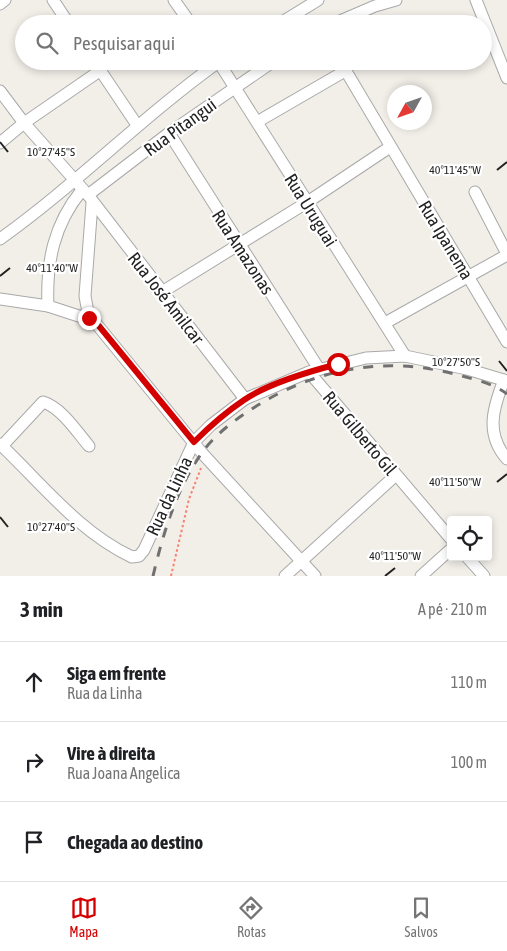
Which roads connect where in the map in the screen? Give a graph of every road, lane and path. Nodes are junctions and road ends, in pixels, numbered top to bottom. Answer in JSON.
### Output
{"nodes":[{"id":1,"x":5,"y":0,"type":"edge"},
{"id":2,"x":53,"y":0,"type":"edge"},
{"id":3,"x":174,"y":0,"type":"edge"},
{"id":4,"x":318,"y":0,"type":"edge"},
{"id":5,"x":396,"y":0,"type":"edge"},
{"id":6,"x":476,"y":0,"type":"edge"},
{"id":7,"x":0,"y":4,"type":"edge"},
{"id":8,"x":63,"y":15,"type":"edge"},
{"id":9,"x":185,"y":15,"type":"edge"},
{"id":10,"x":294,"y":15,"type":"edge"},
{"id":11,"x":354,"y":15,"type":"edge"},
{"id":12,"x":482,"y":15,"type":"edge"},
{"id":13,"x":492,"y":40,"type":"edge"},
{"id":14,"x":92,"y":70,"type":"edge"},
{"id":15,"x":100,"y":70,"type":"edge"},
{"id":16,"x":209,"y":70,"type":"edge"},
{"id":17,"x":224,"y":70,"type":"edge"},
{"id":18,"x":261,"y":70,"type":"edge"},
{"id":19,"x":337,"y":70,"type":"edge"},
{"id":20,"x":345,"y":70,"type":"edge"},
{"id":21,"x":507,"y":78,"type":"edge"},
{"id":22,"x":236,"y":87,"type":"junction"},
{"id":23,"x":0,"y":91,"type":"edge"},
{"id":24,"x":257,"y":122,"type":"junction"},
{"id":25,"x":24,"y":123,"type":"junction"},
{"id":26,"x":137,"y":125,"type":"junction"},
{"id":27,"x":169,"y":133,"type":"junction"},
{"id":28,"x":1,"y":141,"type":"edge"},
{"id":29,"x":390,"y":147,"type":"junction"},
{"id":30,"x":84,"y":192,"type":"junction"},
{"id":31,"x":475,"y":192,"type":"dead end"},
{"id":32,"x":306,"y":203,"type":"junction"},
{"id":33,"x":0,"y":239,"type":"edge"},
{"id":34,"x":238,"y":245,"type":"junction"},
{"id":35,"x":507,"y":255,"type":"edge"},
{"id":36,"x":468,"y":276,"type":"junction"},
{"id":37,"x":162,"y":292,"type":"junction"},
{"id":38,"x":0,"y":299,"type":"edge"},
{"id":39,"x":48,"y":306,"type":"junction"},
{"id":40,"x":89,"y":318,"type":"junction"},
{"id":41,"x":385,"y":323,"type":"junction"},
{"id":42,"x":507,"y":342,"type":"edge"},
{"id":43,"x":405,"y":356,"type":"junction"},
{"id":44,"x":314,"y":370,"type":"junction"},
{"id":45,"x":505,"y":380,"type":"edge"},
{"id":46,"x":497,"y":398,"type":"junction"},
{"id":47,"x":245,"y":399,"type":"junction"},
{"id":48,"x":507,"y":405,"type":"edge"},
{"id":49,"x":194,"y":442,"type":"junction"},
{"id":50,"x":1,"y":445,"type":"edge"},
{"id":51,"x":89,"y":446,"type":"dead end"},
{"id":52,"x":207,"y":459,"type":"junction"},
{"id":53,"x":507,"y":459,"type":"edge"},
{"id":54,"x":396,"y":475,"type":"junction"},
{"id":55,"x":447,"y":534,"type":"edge"},
{"id":56,"x":447,"y":553,"type":"edge"},
{"id":57,"x":471,"y":561,"type":"edge"},
{"id":58,"x":301,"y":562,"type":"junction"},
{"id":59,"x":171,"y":576,"type":"edge"},
{"id":60,"x":285,"y":576,"type":"edge"},
{"id":61,"x":315,"y":576,"type":"edge"},
{"id":62,"x":421,"y":576,"type":"edge"},
{"id":63,"x":484,"y":576,"type":"edge"}],
"edges":[{"from":1,"to":7,"type":"street"},
{"from":2,"to":8,"type":"street"},
{"from":3,"to":9,"type":"street"},
{"from":4,"to":10,"type":"street"},
{"from":5,"to":11,"type":"street"},
{"from":6,"to":12,"type":"street"},
{"from":13,"to":21,"type":"street"},
{"from":14,"to":25,"type":"street"},
{"from":15,"to":26,"type":"street"},
{"from":16,"to":26,"type":"street"},
{"from":17,"to":22,"type":"street","name":"Rua Uruguai"},
{"from":18,"to":22,"type":"street","name":"Rua Pitangui"},
{"from":19,"to":24,"type":"street"},
{"from":20,"to":29,"type":"street","name":"Rua Ipanema"},
{"from":22,"to":24,"type":"street","name":"Rua Uruguai"},
{"from":22,"to":27,"type":"street","name":"Rua Pitangui"},
{"from":23,"to":25,"type":"street","name":"Rua José Amilcar"},
{"from":24,"to":32,"type":"street","name":"Rua Uruguai"},
{"from":25,"to":28,"type":"street"},
{"from":25,"to":30,"type":"street","name":"Rua José Amilcar"},
{"from":26,"to":30,"type":"street"},
{"from":27,"to":30,"type":"street","name":"Rua Pitangui"},
{"from":27,"to":34,"type":"street","name":"Rua Amazonas"},
{"from":29,"to":32,"type":"street"},
{"from":29,"to":36,"type":"street","name":"Rua Ipanema"},
{"from":30,"to":33,"type":"street"},
{"from":30,"to":37,"type":"street","name":"Rua José Amilcar"},
{"from":30,"to":39,"type":"street"},
{"from":30,"to":40,"type":"street"},
{"from":31,"to":35,"type":"street"},
{"from":32,"to":34,"type":"street"},
{"from":32,"to":41,"type":"street","name":"Rua Uruguai"},
{"from":34,"to":37,"type":"street"},
{"from":34,"to":44,"type":"street","name":"Rua Amazonas"},
{"from":35,"to":36,"type":"street"},
{"from":36,"to":41,"type":"street"},
{"from":36,"to":42,"type":"street","name":"Rua Ipanema"},
{"from":37,"to":47,"type":"street","name":"Rua José Amilcar"},
{"from":38,"to":39,"type":"street"},
{"from":39,"to":40,"type":"street"},
{"from":40,"to":49,"type":"street"},
{"from":41,"to":43,"type":"street","name":"Rua Uruguai"},
{"from":43,"to":44,"type":"street","name":"Rua da Linha"},
{"from":43,"to":45,"type":"street","name":"Rua da Linha"},
{"from":44,"to":47,"type":"street","name":"Rua da Linha"},
{"from":44,"to":54,"type":"street","name":"Rua Gilberto Gil"},
{"from":45,"to":46,"type":"street"},
{"from":46,"to":48,"type":"street"},
{"from":46,"to":53,"type":"street"},
{"from":47,"to":49,"type":"street","name":"Rua da Linha"},
{"from":49,"to":50,"type":"street","name":"Rua da Linha"},
{"from":49,"to":52,"type":"street"},
{"from":50,"to":51,"type":"street"},
{"from":52,"to":58,"type":"street"},
{"from":52,"to":59,"type":"path"},
{"from":54,"to":55,"type":"street","name":"Rua Gilberto Gil"},
{"from":54,"to":58,"type":"street"},
{"from":56,"to":62,"type":"street"},
{"from":57,"to":63,"type":"street"},
{"from":58,"to":60,"type":"street"},
{"from":58,"to":61,"type":"street"}]}
